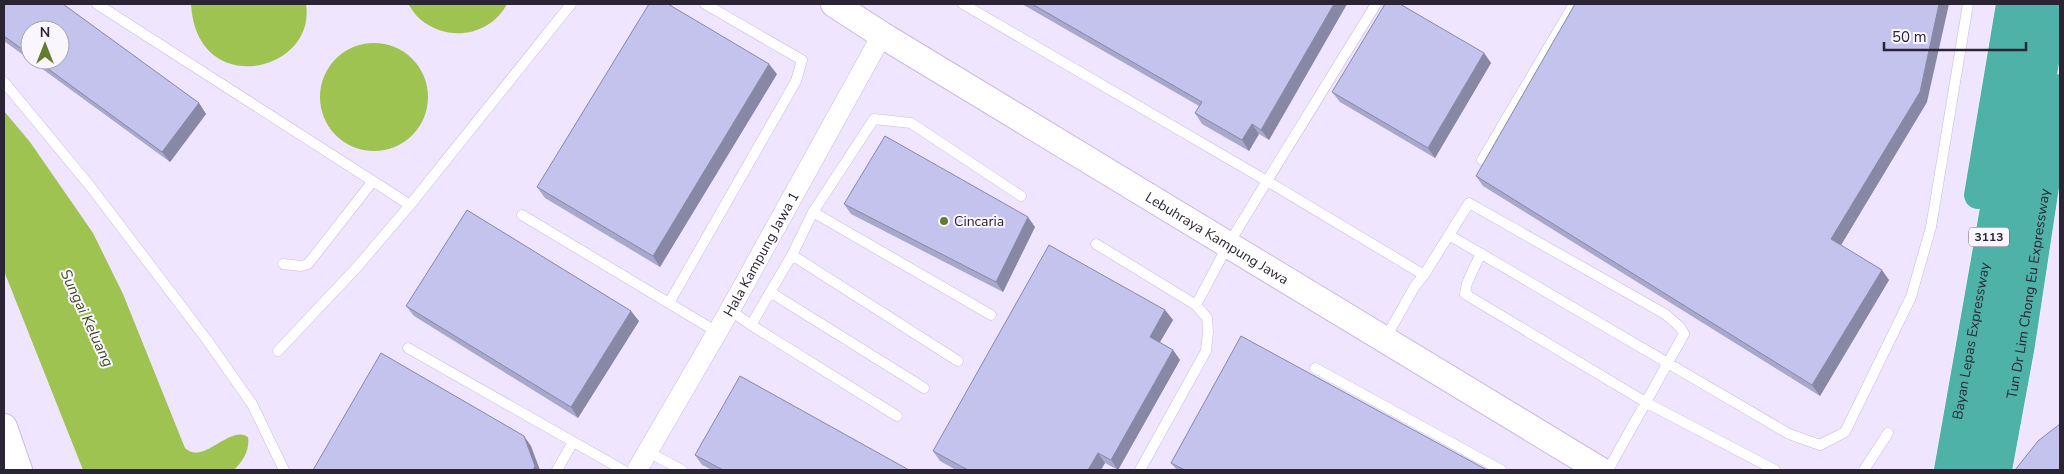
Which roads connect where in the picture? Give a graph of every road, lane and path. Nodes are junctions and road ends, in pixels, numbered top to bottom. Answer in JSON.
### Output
{"nodes":[{"id":1,"x":99,"y":4,"type":"edge"},
{"id":2,"x":571,"y":4,"type":"edge"},
{"id":3,"x":705,"y":4,"type":"edge"},
{"id":4,"x":834,"y":4,"type":"edge"},
{"id":5,"x":963,"y":4,"type":"edge"},
{"id":6,"x":1376,"y":4,"type":"edge"},
{"id":7,"x":1574,"y":4,"type":"edge"},
{"id":8,"x":1968,"y":4,"type":"edge"},
{"id":9,"x":2010,"y":4,"type":"edge"},
{"id":10,"x":2030,"y":4,"type":"edge"},
{"id":11,"x":2055,"y":4,"type":"edge"},
{"id":12,"x":882,"y":36,"type":"junction"},
{"id":13,"x":4,"y":82,"type":"edge"},
{"id":14,"x":2060,"y":88,"type":"edge"},
{"id":15,"x":1482,"y":160,"type":"dead end"},
{"id":16,"x":373,"y":181,"type":"junction"},
{"id":17,"x":1267,"y":181,"type":"junction"},
{"id":18,"x":1021,"y":196,"type":"dead end"},
{"id":19,"x":410,"y":205,"type":"junction"},
{"id":20,"x":813,"y":212,"type":"junction"},
{"id":21,"x":522,"y":215,"type":"dead end"},
{"id":22,"x":1449,"y":235,"type":"junction"},
{"id":23,"x":1096,"y":244,"type":"dead end"},
{"id":24,"x":1228,"y":245,"type":"junction"},
{"id":25,"x":1481,"y":253,"type":"junction"},
{"id":26,"x":792,"y":255,"type":"junction"},
{"id":27,"x":283,"y":264,"type":"dead end"},
{"id":28,"x":1424,"y":275,"type":"junction"},
{"id":29,"x":770,"y":292,"type":"junction"},
{"id":30,"x":669,"y":303,"type":"junction"},
{"id":31,"x":1196,"y":305,"type":"junction"},
{"id":32,"x":730,"y":310,"type":"junction"},
{"id":33,"x":991,"y":315,"type":"dead end"},
{"id":34,"x":751,"y":325,"type":"junction"},
{"id":35,"x":717,"y":332,"type":"junction"},
{"id":36,"x":1384,"y":340,"type":"junction"},
{"id":37,"x":408,"y":348,"type":"dead end"},
{"id":38,"x":278,"y":351,"type":"dead end"},
{"id":39,"x":958,"y":361,"type":"dead end"},
{"id":40,"x":1669,"y":362,"type":"junction"},
{"id":41,"x":1315,"y":368,"type":"dead end"},
{"id":42,"x":924,"y":388,"type":"dead end"},
{"id":43,"x":1647,"y":403,"type":"junction"},
{"id":44,"x":897,"y":416,"type":"dead end"},
{"id":45,"x":4,"y":427,"type":"edge"},
{"id":46,"x":1888,"y":433,"type":"dead end"},
{"id":47,"x":573,"y":442,"type":"junction"},
{"id":48,"x":648,"y":452,"type":"junction"},
{"id":49,"x":19,"y":470,"type":"edge"},
{"id":50,"x":284,"y":470,"type":"edge"},
{"id":51,"x":557,"y":470,"type":"edge"},
{"id":52,"x":623,"y":470,"type":"edge"},
{"id":53,"x":637,"y":470,"type":"edge"},
{"id":54,"x":682,"y":470,"type":"edge"},
{"id":55,"x":1140,"y":470,"type":"edge"},
{"id":56,"x":1501,"y":470,"type":"edge"},
{"id":57,"x":1600,"y":470,"type":"edge"},
{"id":58,"x":1608,"y":470,"type":"edge"},
{"id":59,"x":1775,"y":470,"type":"edge"},
{"id":60,"x":1864,"y":470,"type":"edge"},
{"id":61,"x":1934,"y":470,"type":"edge"},
{"id":62,"x":1948,"y":470,"type":"edge"},
{"id":63,"x":1975,"y":470,"type":"edge"},
{"id":64,"x":1998,"y":470,"type":"edge"}],
"edges":[{"from":1,"to":16,"type":"lane"},
{"from":2,"to":19,"type":"lane"},
{"from":3,"to":30,"type":"lane"},
{"from":4,"to":12,"type":"street","name":"Lebuhraya Kampung Jawa"},
{"from":5,"to":17,"type":"lane"},
{"from":6,"to":17,"type":"lane"},
{"from":7,"to":15,"type":"lane"},
{"from":8,"to":40,"type":"lane"},
{"from":9,"to":61,"type":"highway","number":"3113"},
{"from":10,"to":62,"type":"highway","name":"Bayan Lepas Expressway","number":"3113"},
{"from":11,"to":63,"type":"highway","name":"Bayan Lepas Expressway","number":"3113"},
{"from":12,"to":24,"type":"street","name":"Lebuhraya Kampung Jawa"},
{"from":12,"to":32,"type":"street","name":"Hala Kampung Jawa 1"},
{"from":13,"to":50,"type":"lane"},
{"from":14,"to":64,"type":"highway","name":"Tun Dr Lim Chong Eu Expressway"},
{"from":16,"to":19,"type":"lane"},
{"from":16,"to":27,"type":"lane"},
{"from":17,"to":24,"type":"lane"},
{"from":17,"to":28,"type":"lane"},
{"from":18,"to":20,"type":"lane"},
{"from":19,"to":38,"type":"lane"},
{"from":20,"to":26,"type":"lane"},
{"from":20,"to":33,"type":"lane"},
{"from":21,"to":30,"type":"lane"},
{"from":22,"to":25,"type":"lane"},
{"from":22,"to":28,"type":"lane"},
{"from":22,"to":40,"type":"lane"},
{"from":23,"to":31,"type":"lane"},
{"from":24,"to":31,"type":"lane"},
{"from":24,"to":36,"type":"street","name":"Lebuhraya Kampung Jawa"},
{"from":25,"to":40,"type":"lane"},
{"from":25,"to":43,"type":"lane"},
{"from":26,"to":29,"type":"lane"},
{"from":26,"to":39,"type":"lane"},
{"from":28,"to":36,"type":"lane"},
{"from":29,"to":34,"type":"lane"},
{"from":29,"to":42,"type":"lane"},
{"from":30,"to":35,"type":"lane"},
{"from":31,"to":55,"type":"lane"},
{"from":32,"to":34,"type":"lane"},
{"from":32,"to":35,"type":"street","name":"Hala Kampung Jawa 1"},
{"from":34,"to":44,"type":"lane"},
{"from":35,"to":48,"type":"street","name":"Hala Kampung Jawa 1"},
{"from":36,"to":57,"type":"street","name":"Lebuhraya Kampung Jawa"},
{"from":37,"to":47,"type":"lane"},
{"from":40,"to":43,"type":"lane"},
{"from":41,"to":56,"type":"lane"},
{"from":43,"to":58,"type":"lane"},
{"from":43,"to":59,"type":"lane"},
{"from":45,"to":49,"type":"street"},
{"from":46,"to":60,"type":"lane"},
{"from":47,"to":51,"type":"lane"},
{"from":47,"to":52,"type":"lane"},
{"from":48,"to":53,"type":"street","name":"Hala Kampung Jawa 1"},
{"from":48,"to":54,"type":"lane"}]}
